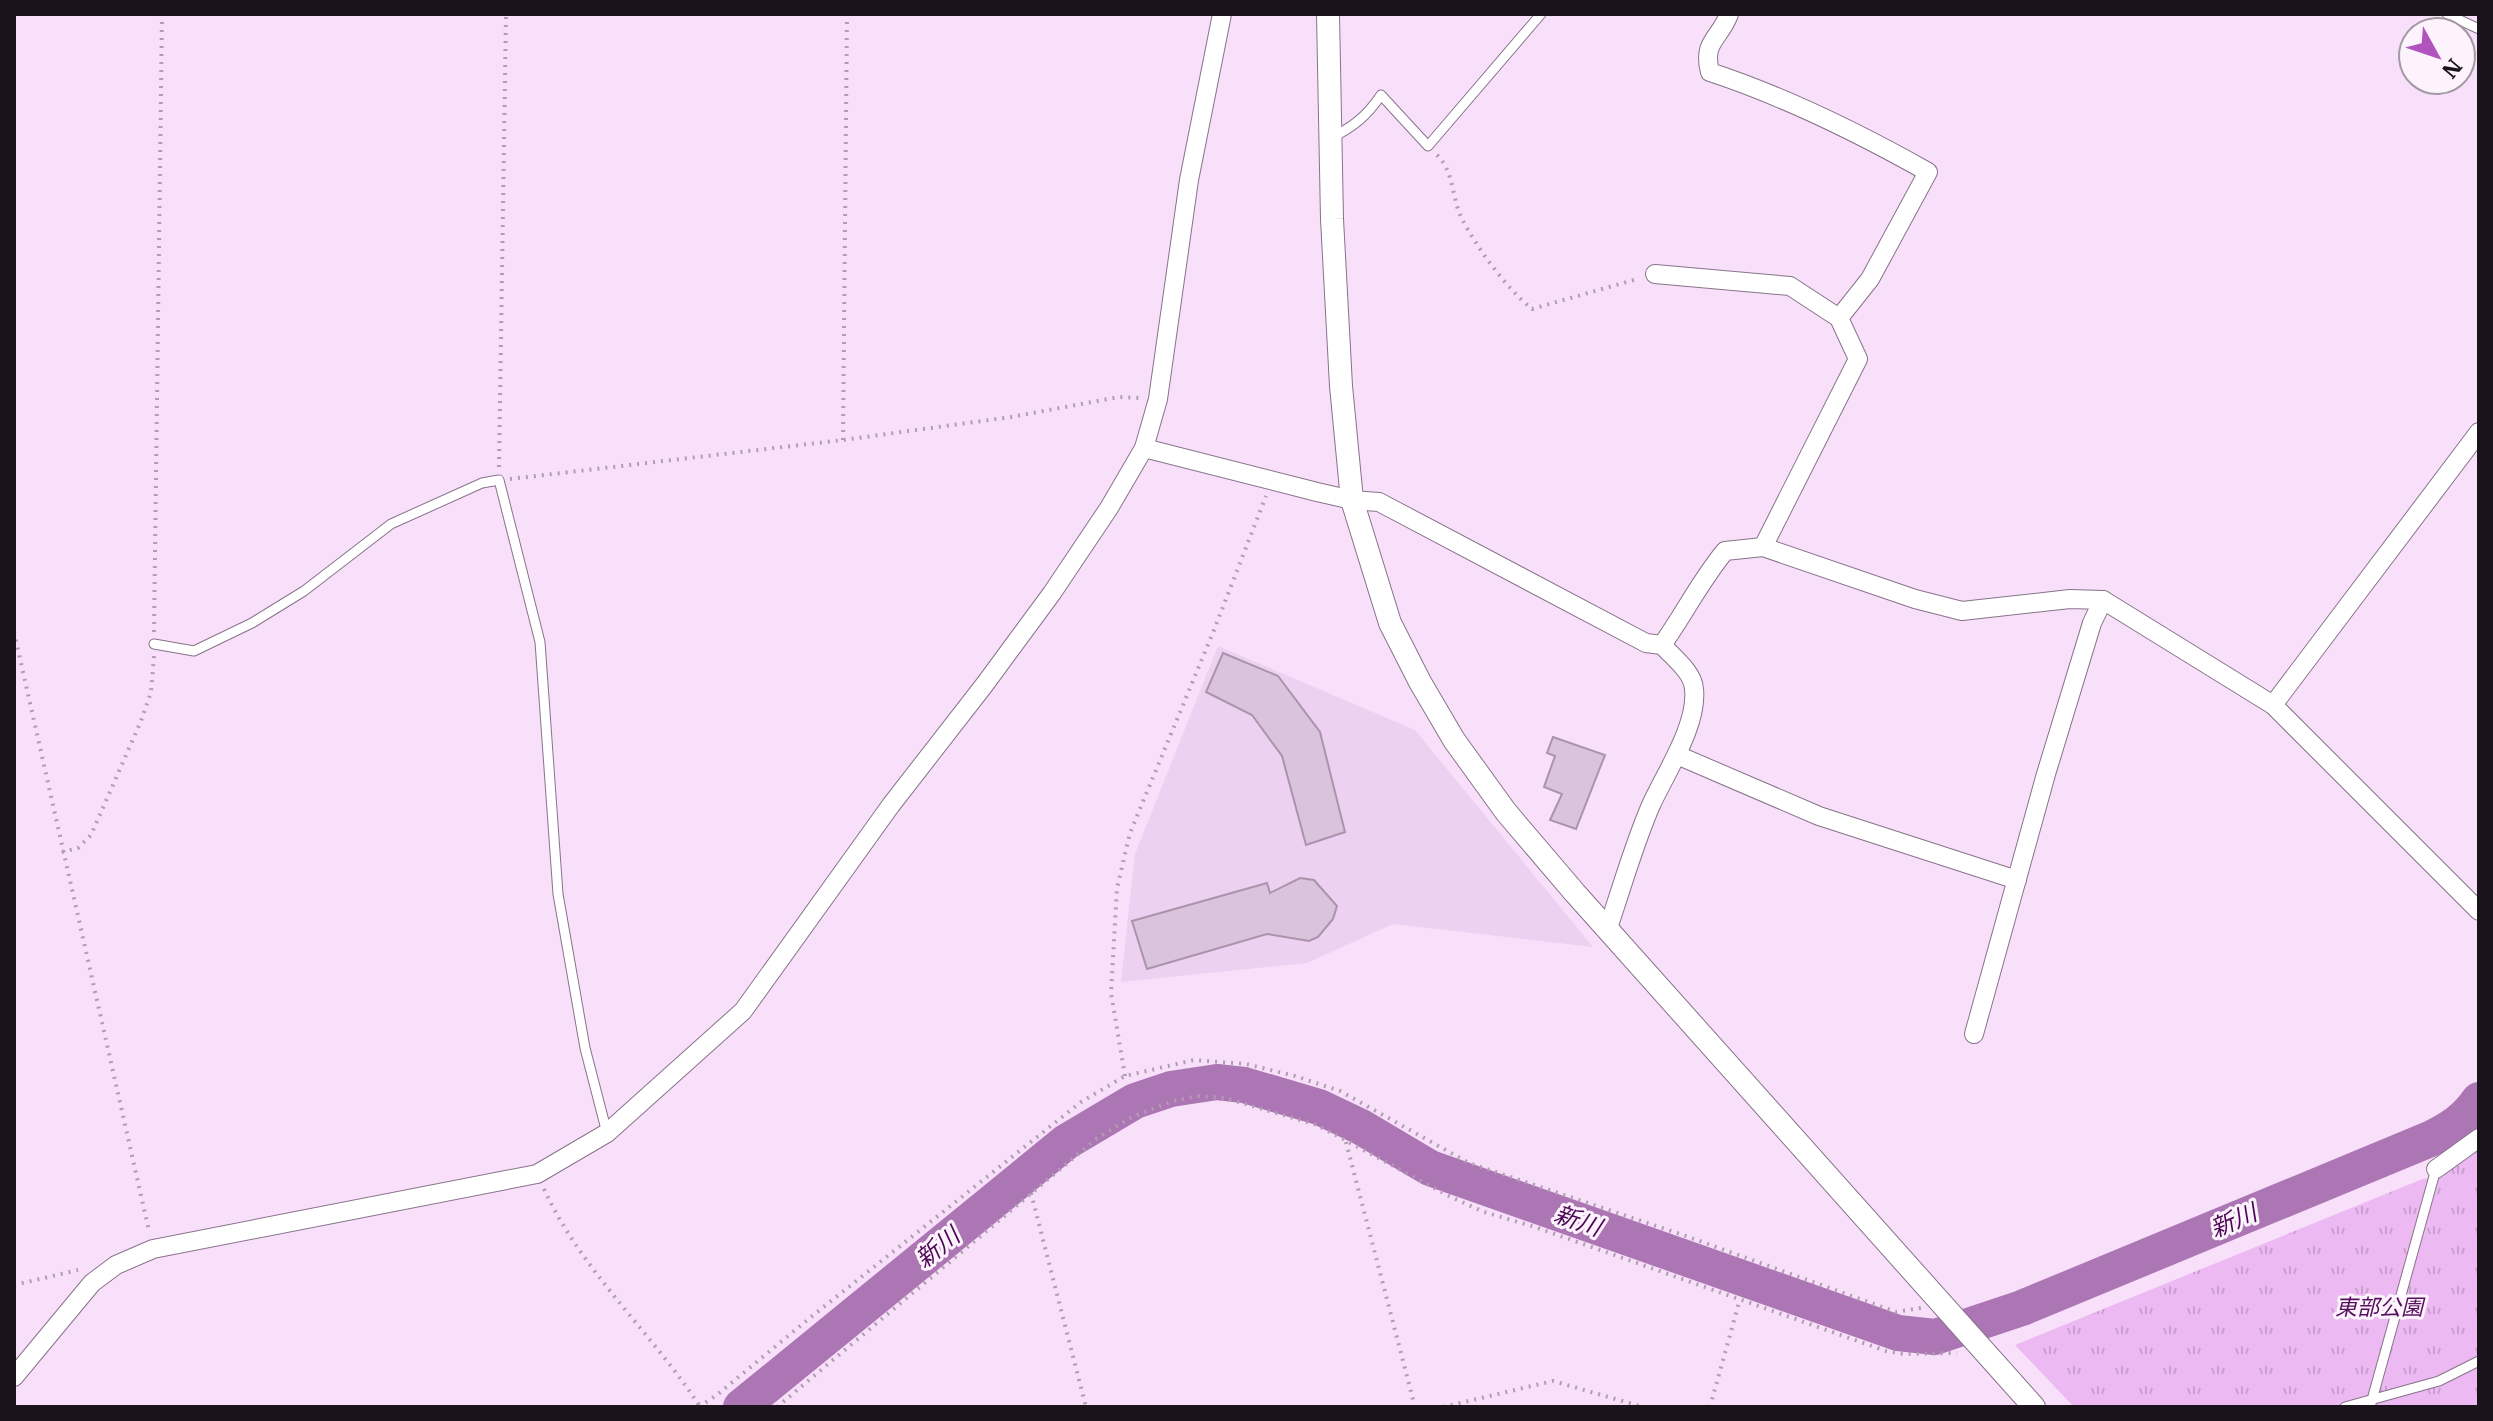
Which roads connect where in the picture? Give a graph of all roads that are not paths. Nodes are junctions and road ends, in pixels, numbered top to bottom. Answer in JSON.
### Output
{"nodes":[{"id":1,"x":1222,"y":14,"type":"edge"},
{"id":2,"x":1328,"y":14,"type":"edge"},
{"id":3,"x":1541,"y":14,"type":"edge"},
{"id":4,"x":1729,"y":14,"type":"edge"},
{"id":5,"x":2447,"y":14,"type":"edge"},
{"id":6,"x":2479,"y":29,"type":"edge"},
{"id":7,"x":1331,"y":138,"type":"junction"},
{"id":8,"x":1655,"y":274,"type":"road end"},
{"id":9,"x":1839,"y":318,"type":"junction"},
{"id":10,"x":2479,"y":432,"type":"edge"},
{"id":11,"x":1144,"y":448,"type":"junction"},
{"id":12,"x":1352,"y":500,"type":"junction"},
{"id":13,"x":1763,"y":547,"type":"junction"},
{"id":14,"x":2103,"y":600,"type":"junction"},
{"id":15,"x":154,"y":644,"type":"road end"},
{"id":16,"x":1662,"y":645,"type":"junction"},
{"id":17,"x":2273,"y":705,"type":"junction"},
{"id":18,"x":1677,"y":755,"type":"junction"},
{"id":19,"x":2017,"y":880,"type":"junction"},
{"id":20,"x":2479,"y":911,"type":"edge"},
{"id":21,"x":1608,"y":928,"type":"junction"},
{"id":22,"x":1974,"y":1034,"type":"dead end"},
{"id":23,"x":607,"y":1133,"type":"junction"},
{"id":24,"x":2479,"y":1138,"type":"edge"},
{"id":25,"x":2436,"y":1169,"type":"joint"},
{"id":26,"x":2479,"y":1361,"type":"edge"},
{"id":27,"x":14,"y":1377,"type":"edge"},
{"id":28,"x":2371,"y":1402,"type":"edge"},
{"id":29,"x":2034,"y":1407,"type":"edge"},
{"id":30,"x":2345,"y":1407,"type":"edge"}],
"edges":[{"from":1,"to":11,"type":"street"},
{"from":2,"to":7,"type":"street"},
{"from":3,"to":7,"type":"lane"},
{"from":4,"to":9,"type":"street"},
{"from":5,"to":6,"type":"lane"},
{"from":7,"to":12,"type":"street"},
{"from":8,"to":9,"type":"street"},
{"from":9,"to":13,"type":"street"},
{"from":10,"to":17,"type":"street"},
{"from":11,"to":12,"type":"street"},
{"from":11,"to":23,"type":"street"},
{"from":12,"to":16,"type":"street"},
{"from":12,"to":21,"type":"street"},
{"from":13,"to":14,"type":"street"},
{"from":13,"to":16,"type":"street"},
{"from":14,"to":17,"type":"street"},
{"from":14,"to":19,"type":"street"},
{"from":15,"to":23,"type":"lane"},
{"from":16,"to":18,"type":"street"},
{"from":17,"to":20,"type":"street"},
{"from":18,"to":19,"type":"street"},
{"from":18,"to":21,"type":"street"},
{"from":19,"to":22,"type":"street"},
{"from":21,"to":29,"type":"street"},
{"from":23,"to":27,"type":"street"},
{"from":24,"to":25,"type":"street"},
{"from":25,"to":28,"type":"lane"},
{"from":26,"to":28,"type":"lane"},
{"from":28,"to":30,"type":"lane"}]}
